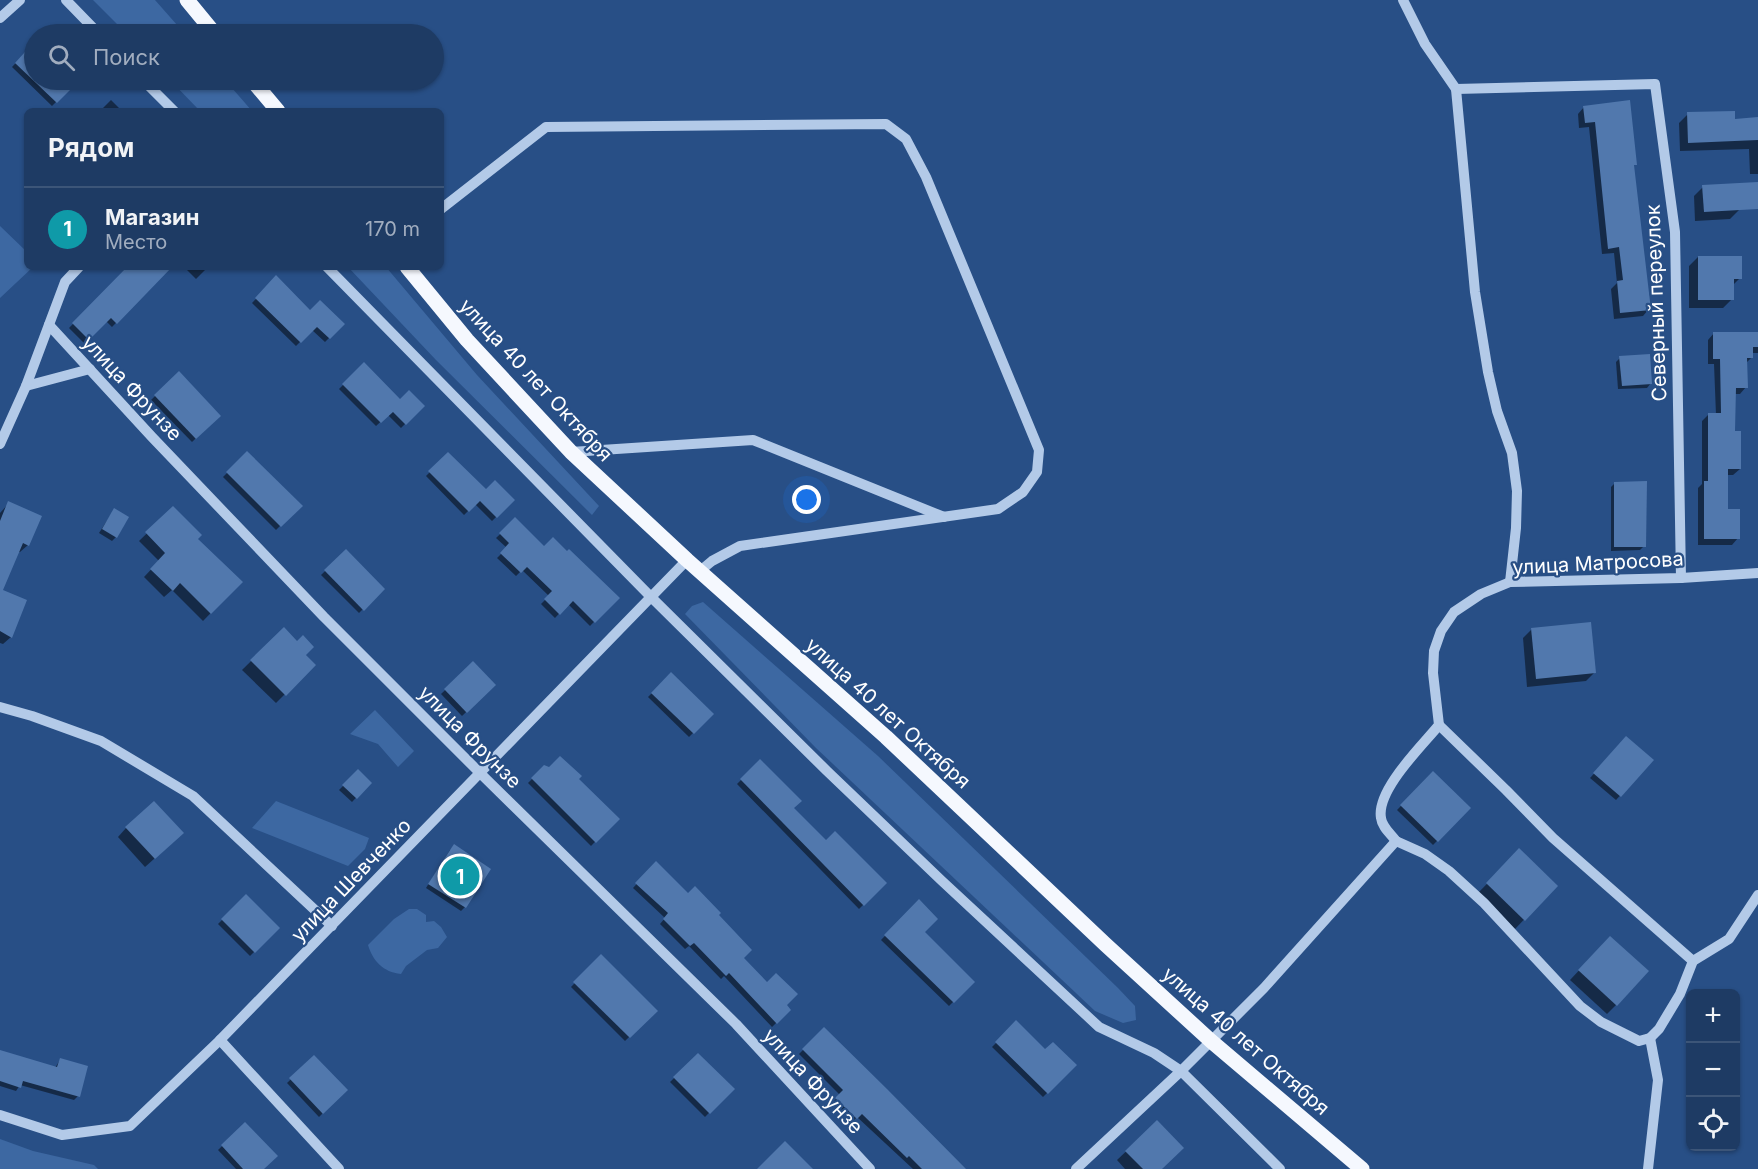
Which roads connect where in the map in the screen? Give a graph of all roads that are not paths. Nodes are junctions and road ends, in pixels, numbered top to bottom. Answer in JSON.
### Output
{"nodes":[{"id":1,"x":20,"y":0,"type":"edge"},
{"id":2,"x":66,"y":0,"type":"edge"},
{"id":3,"x":187,"y":0,"type":"edge"},
{"id":4,"x":1403,"y":0,"type":"edge"},
{"id":5,"x":0,"y":18,"type":"edge"},
{"id":6,"x":89,"y":24,"type":"edge"},
{"id":7,"x":207,"y":24,"type":"edge"},
{"id":8,"x":1456,"y":89,"type":"junction"},
{"id":9,"x":153,"y":90,"type":"edge"},
{"id":10,"x":260,"y":90,"type":"edge"},
{"id":11,"x":171,"y":108,"type":"edge"},
{"id":12,"x":275,"y":108,"type":"edge"},
{"id":13,"x":444,"y":206,"type":"edge"},
{"id":14,"x":76,"y":270,"type":"edge"},
{"id":15,"x":330,"y":270,"type":"edge"},
{"id":16,"x":409,"y":270,"type":"edge"},
{"id":17,"x":49,"y":325,"type":"junction"},
{"id":18,"x":90,"y":369,"type":"junction"},
{"id":19,"x":26,"y":386,"type":"junction"},
{"id":20,"x":0,"y":444,"type":"edge"},
{"id":21,"x":571,"y":452,"type":"junction"},
{"id":22,"x":945,"y":517,"type":"junction"},
{"id":23,"x":687,"y":560,"type":"junction"},
{"id":24,"x":700,"y":571,"type":"junction"},
{"id":25,"x":1758,"y":573,"type":"edge"},
{"id":26,"x":1681,"y":578,"type":"junction"},
{"id":27,"x":1510,"y":582,"type":"junction"},
{"id":28,"x":650,"y":596,"type":"junction"},
{"id":29,"x":0,"y":707,"type":"edge"},
{"id":30,"x":1439,"y":725,"type":"junction"},
{"id":31,"x":480,"y":773,"type":"junction"},
{"id":32,"x":1396,"y":841,"type":"junction"},
{"id":33,"x":1758,"y":895,"type":"edge"},
{"id":34,"x":332,"y":926,"type":"junction"},
{"id":35,"x":1693,"y":961,"type":"junction"},
{"id":36,"x":1650,"y":1038,"type":"junction"},
{"id":37,"x":220,"y":1040,"type":"junction"},
{"id":38,"x":1211,"y":1041,"type":"junction"},
{"id":39,"x":1181,"y":1071,"type":"junction"},
{"id":40,"x":0,"y":1115,"type":"edge"},
{"id":41,"x":339,"y":1169,"type":"edge"},
{"id":42,"x":870,"y":1169,"type":"edge"},
{"id":43,"x":1076,"y":1169,"type":"edge"},
{"id":44,"x":1280,"y":1169,"type":"edge"},
{"id":45,"x":1362,"y":1169,"type":"edge"},
{"id":46,"x":1648,"y":1169,"type":"edge"}],
"edges":[{"from":1,"to":5,"type":"street"},
{"from":2,"to":6,"type":"street"},
{"from":3,"to":7,"type":"main road"},
{"from":4,"to":8,"type":"street"},
{"from":8,"to":26,"type":"street","name":"Северный переулок"},
{"from":8,"to":27,"type":"street"},
{"from":9,"to":11,"type":"street"},
{"from":10,"to":12,"type":"main road"},
{"from":13,"to":22,"type":"street"},
{"from":14,"to":17,"type":"street"},
{"from":15,"to":28,"type":"street"},
{"from":16,"to":21,"type":"main road","name":"улица 40 лет Октября"},
{"from":17,"to":18,"type":"street","name":"улица Фрунзе"},
{"from":17,"to":19,"type":"street"},
{"from":18,"to":19,"type":"street"},
{"from":18,"to":31,"type":"street","name":"улица Фрунзе"},
{"from":19,"to":20,"type":"street"},
{"from":21,"to":22,"type":"street"},
{"from":21,"to":23,"type":"main road","name":"улица 40 лет Октября"},
{"from":22,"to":24,"type":"street"},
{"from":23,"to":24,"type":"main road","name":"улица 40 лет Октября"},
{"from":23,"to":28,"type":"street","name":"улица Шевченко"},
{"from":24,"to":38,"type":"main road","name":"улица 40 лет Октября"},
{"from":25,"to":26,"type":"street","name":"улица Матросова"},
{"from":26,"to":27,"type":"street","name":"улица Матросова"},
{"from":27,"to":30,"type":"street","name":"улица Матросова"},
{"from":28,"to":31,"type":"street","name":"улица Шевченко"},
{"from":28,"to":39,"type":"street"},
{"from":29,"to":34,"type":"street"},
{"from":30,"to":32,"type":"street"},
{"from":30,"to":35,"type":"street"},
{"from":31,"to":34,"type":"street","name":"улица Шевченко"},
{"from":31,"to":42,"type":"street","name":"улица Фрунзе"},
{"from":32,"to":36,"type":"street"},
{"from":32,"to":38,"type":"street"},
{"from":33,"to":35,"type":"street"},
{"from":34,"to":37,"type":"street","name":"улица Шевченко"},
{"from":35,"to":36,"type":"street"},
{"from":36,"to":46,"type":"street"},
{"from":37,"to":40,"type":"street","name":"улица Шевченко"},
{"from":37,"to":41,"type":"street"},
{"from":38,"to":39,"type":"street"},
{"from":38,"to":45,"type":"main road","name":"улица 40 лет Октября"},
{"from":39,"to":43,"type":"street"},
{"from":39,"to":44,"type":"street"}]}
